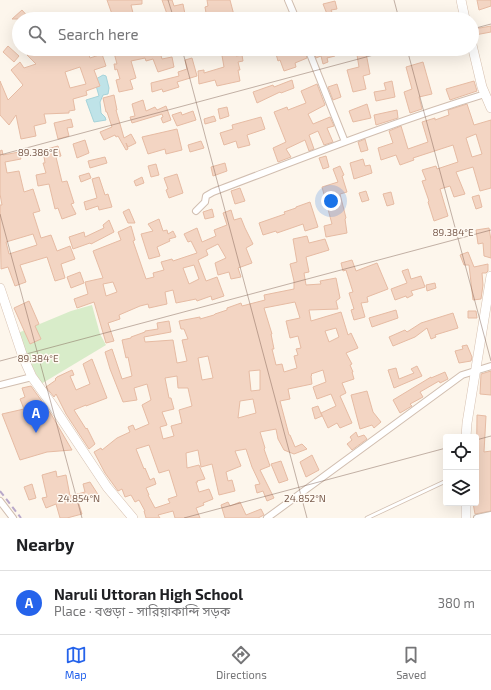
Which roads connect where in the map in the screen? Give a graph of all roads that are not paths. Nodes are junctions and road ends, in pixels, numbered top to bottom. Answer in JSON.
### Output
{"nodes":[{"id":1,"x":288,"y":0,"type":"edge"},
{"id":2,"x":461,"y":0,"type":"edge"},
{"id":3,"x":293,"y":12,"type":"edge"},
{"id":4,"x":464,"y":12,"type":"edge"},
{"id":5,"x":311,"y":56,"type":"edge"},
{"id":6,"x":475,"y":56,"type":"edge"},
{"id":7,"x":485,"y":94,"type":"junction"},
{"id":8,"x":491,"y":108,"type":"edge"},
{"id":9,"x":346,"y":142,"type":"junction"},
{"id":10,"x":196,"y":211,"type":"dead end"},
{"id":11,"x":491,"y":276,"type":"edge"},
{"id":12,"x":0,"y":288,"type":"edge"},
{"id":13,"x":491,"y":366,"type":"edge"},
{"id":14,"x":476,"y":370,"type":"junction"},
{"id":15,"x":32,"y":377,"type":"junction"},
{"id":16,"x":0,"y":385,"type":"edge"},
{"id":17,"x":466,"y":434,"type":"edge"},
{"id":18,"x":443,"y":483,"type":"edge"},
{"id":19,"x":0,"y":501,"type":"edge"},
{"id":20,"x":466,"y":506,"type":"edge"},
{"id":21,"x":491,"y":515,"type":"edge"},
{"id":22,"x":13,"y":518,"type":"edge"},
{"id":23,"x":133,"y":518,"type":"edge"},
{"id":24,"x":267,"y":518,"type":"edge"},
{"id":25,"x":369,"y":518,"type":"edge"},
{"id":26,"x":466,"y":518,"type":"edge"},
{"id":27,"x":477,"y":518,"type":"edge"}],
"edges":[{"from":1,"to":3,"type":"street"},
{"from":2,"to":4,"type":"main road"},
{"from":5,"to":9,"type":"street"},
{"from":6,"to":7,"type":"main road"},
{"from":7,"to":8,"type":"main road"},
{"from":7,"to":9,"type":"street"},
{"from":9,"to":10,"type":"street"},
{"from":11,"to":14,"type":"main road"},
{"from":12,"to":15,"type":"main road"},
{"from":13,"to":14,"type":"street"},
{"from":14,"to":17,"type":"main road"},
{"from":14,"to":24,"type":"street"},
{"from":15,"to":16,"type":"street"},
{"from":15,"to":23,"type":"main road"},
{"from":18,"to":25,"type":"lane"},
{"from":19,"to":22,"type":"street"},
{"from":20,"to":26,"type":"main road"},
{"from":21,"to":27,"type":"street"}]}
